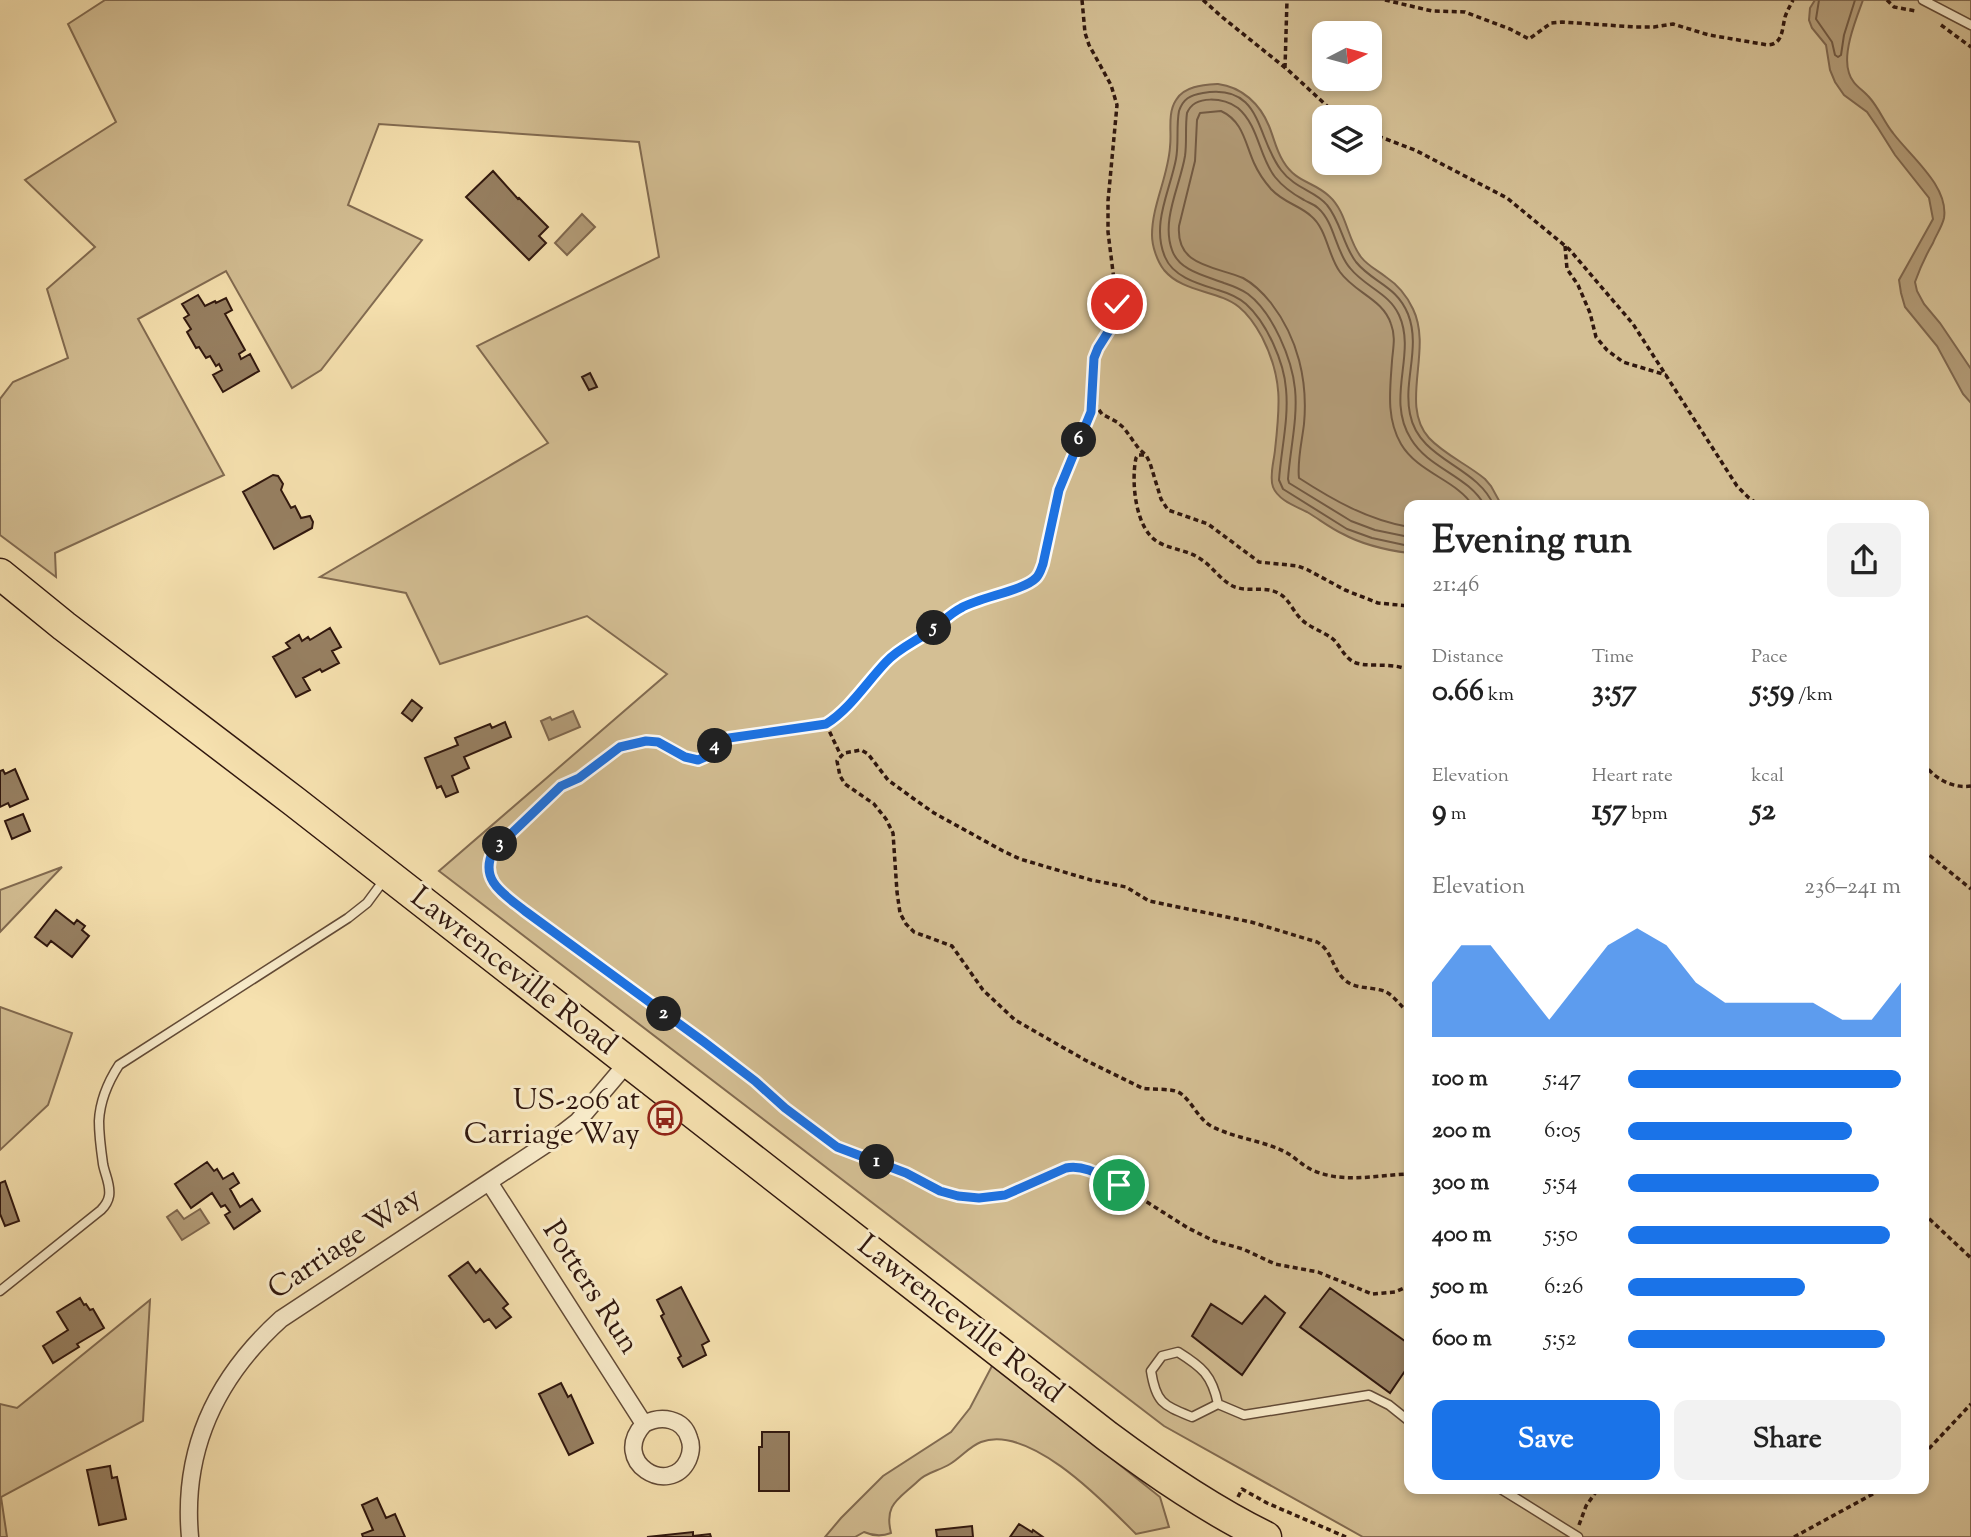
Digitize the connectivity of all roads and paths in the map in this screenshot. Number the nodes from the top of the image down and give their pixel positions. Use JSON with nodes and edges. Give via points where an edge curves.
{"nodes":[{"id":1,"x":1082,"y":0,"type":"edge"},
{"id":2,"x":1203,"y":0,"type":"edge"},
{"id":3,"x":1287,"y":0,"type":"edge"},
{"id":4,"x":1385,"y":0,"type":"edge"},
{"id":5,"x":1793,"y":0,"type":"edge"},
{"id":6,"x":1887,"y":0,"type":"edge"},
{"id":7,"x":1923,"y":0,"type":"edge"},
{"id":8,"x":1919,"y":11,"type":"dead end"},
{"id":9,"x":1936,"y":22,"type":"dead end"},
{"id":10,"x":1971,"y":25,"type":"edge"},
{"id":11,"x":1971,"y":47,"type":"edge"},
{"id":12,"x":1285,"y":68,"type":"junction"},
{"id":13,"x":1326,"y":105,"type":"edge"},
{"id":14,"x":1382,"y":138,"type":"edge"},
{"id":15,"x":1564,"y":245,"type":"junction"},
{"id":16,"x":1666,"y":375,"type":"junction"},
{"id":17,"x":1093,"y":400,"type":"junction"},
{"id":18,"x":1146,"y":455,"type":"junction"},
{"id":19,"x":1752,"y":500,"type":"edge"},
{"id":20,"x":0,"y":574,"type":"edge"},
{"id":21,"x":1404,"y":606,"type":"edge"},
{"id":22,"x":1404,"y":668,"type":"edge"},
{"id":23,"x":826,"y":724,"type":"junction"},
{"id":24,"x":841,"y":756,"type":"junction"},
{"id":25,"x":1929,"y":771,"type":"edge"},
{"id":26,"x":1971,"y":786,"type":"edge"},
{"id":27,"x":1929,"y":855,"type":"edge"},
{"id":28,"x":388,"y":875,"type":"junction"},
{"id":29,"x":1971,"y":889,"type":"edge"},
{"id":30,"x":1404,"y":1008,"type":"edge"},
{"id":31,"x":628,"y":1062,"type":"junction"},
{"id":32,"x":1404,"y":1174,"type":"edge"},
{"id":33,"x":489,"y":1182,"type":"junction"},
{"id":34,"x":1929,"y":1219,"type":"edge"},
{"id":35,"x":1971,"y":1250,"type":"edge"},
{"id":36,"x":1965,"y":1253,"type":"junction"},
{"id":37,"x":1971,"y":1258,"type":"edge"},
{"id":38,"x":1404,"y":1288,"type":"edge"},
{"id":39,"x":0,"y":1292,"type":"edge"},
{"id":40,"x":1971,"y":1404,"type":"edge"},
{"id":41,"x":1218,"y":1405,"type":"junction"},
{"id":42,"x":1404,"y":1417,"type":"edge"},
{"id":43,"x":644,"y":1424,"type":"dead end"},
{"id":44,"x":1929,"y":1449,"type":"edge"},
{"id":45,"x":1509,"y":1494,"type":"edge"},
{"id":46,"x":1594,"y":1494,"type":"edge"},
{"id":47,"x":1873,"y":1494,"type":"edge"},
{"id":48,"x":1228,"y":1517,"type":"junction"},
{"id":49,"x":1574,"y":1535,"type":"edge"},
{"id":50,"x":1259,"y":1536,"type":"edge"},
{"id":51,"x":190,"y":1537,"type":"edge"},
{"id":52,"x":1346,"y":1537,"type":"edge"},
{"id":53,"x":1794,"y":1537,"type":"edge"}],
"edges":[{"from":1,"to":17,"type":"path","via":[[1089,45],[1117,105],[1108,232],[1117,304],[1094,358]]},
{"from":2,"to":12,"type":"path"},
{"from":3,"to":12,"type":"path"},
{"from":4,"to":5,"type":"path","via":[[1465,12],[1529,38],[1551,23],[1673,24],[1768,45],[1781,36]]},
{"from":6,"to":8,"type":"path","via":[[1894,8]]},
{"from":7,"to":10,"type":"lane"},
{"from":9,"to":11,"type":"path"},
{"from":12,"to":13,"type":"path"},
{"from":14,"to":15,"type":"path","via":[[1507,198]]},
{"from":15,"to":16,"type":"path","via":[[1633,324]]},
{"from":15,"to":16,"type":"path","via":[[1567,269],[1590,313],[1596,337],[1623,362]]},
{"from":16,"to":19,"type":"path","via":[[1737,486]]},
{"from":17,"to":18,"type":"path","via":[[1097,410],[1117,422]]},
{"from":17,"to":23,"type":"path","via":[[1059,490],[1040,574],[1015,589],[957,610],[899,650]]},
{"from":18,"to":21,"type":"path","via":[[1168,510],[1208,524],[1259,562],[1298,566],[1378,603]]},
{"from":18,"to":22,"type":"path","via":[[1136,458],[1135,488],[1142,523],[1150,537],[1204,561],[1232,586],[1279,593],[1302,620],[1333,640],[1353,662]]},
{"from":20,"to":28,"type":"highway","name":"Lawrenceville Road"},
{"from":23,"to":24,"type":"path"},
{"from":23,"to":38,"type":"path","via":[[729,738],[698,760],[658,742],[620,747],[561,786],[493,851],[488,872],[491,880],[525,911],[704,1042],[837,1147],[940,1191],[979,1198],[1005,1195],[1066,1168],[1080,1168],[1119,1185],[1214,1241],[1275,1264],[1318,1272],[1371,1294]]},
{"from":24,"to":30,"type":"path","via":[[861,750],[868,754],[888,780],[934,813],[1020,859],[1126,887],[1149,901],[1251,922],[1317,942],[1347,982],[1388,993]]},
{"from":24,"to":32,"type":"path","via":[[839,776],[874,804],[893,834],[900,913],[906,923],[914,932],[951,946],[983,990],[1015,1020],[1142,1088],[1180,1093],[1213,1127],[1282,1150],[1317,1172],[1354,1178]]},
{"from":25,"to":26,"type":"path","via":[[1956,786]]},
{"from":27,"to":29,"type":"path"},
{"from":28,"to":31,"type":"highway","name":"Lawrenceville Road"},
{"from":28,"to":39,"type":"lane","via":[[368,903],[348,918],[119,1065],[99,1118],[109,1200]]},
{"from":31,"to":33,"type":"street","name":"Carriage Way","via":[[578,1121]]},
{"from":31,"to":48,"type":"highway","name":"Lawrenceville Road","via":[[1107,1436]]},
{"from":33,"to":43,"type":"street","name":"Potters Run"},
{"from":33,"to":51,"type":"street","name":"Carriage Way","via":[[281,1319],[258,1340],[234,1370],[205,1424],[190,1492]]},
{"from":34,"to":36,"type":"path"},
{"from":35,"to":36,"type":"path"},
{"from":36,"to":37,"type":"path"},
{"from":40,"to":44,"type":"path"},
{"from":41,"to":41,"type":"lane","via":[[1214,1387],[1200,1366],[1178,1352],[1162,1356],[1151,1371],[1154,1389],[1166,1406],[1192,1417]]},
{"from":41,"to":42,"type":"lane","via":[[1244,1415],[1369,1395]]},
{"from":45,"to":49,"type":"lane"},
{"from":46,"to":49,"type":"path"},
{"from":47,"to":53,"type":"path"},
{"from":48,"to":50,"type":"highway","name":"Lawrenceville Road"},
{"from":48,"to":52,"type":"path","via":[[1242,1489]]}]}
